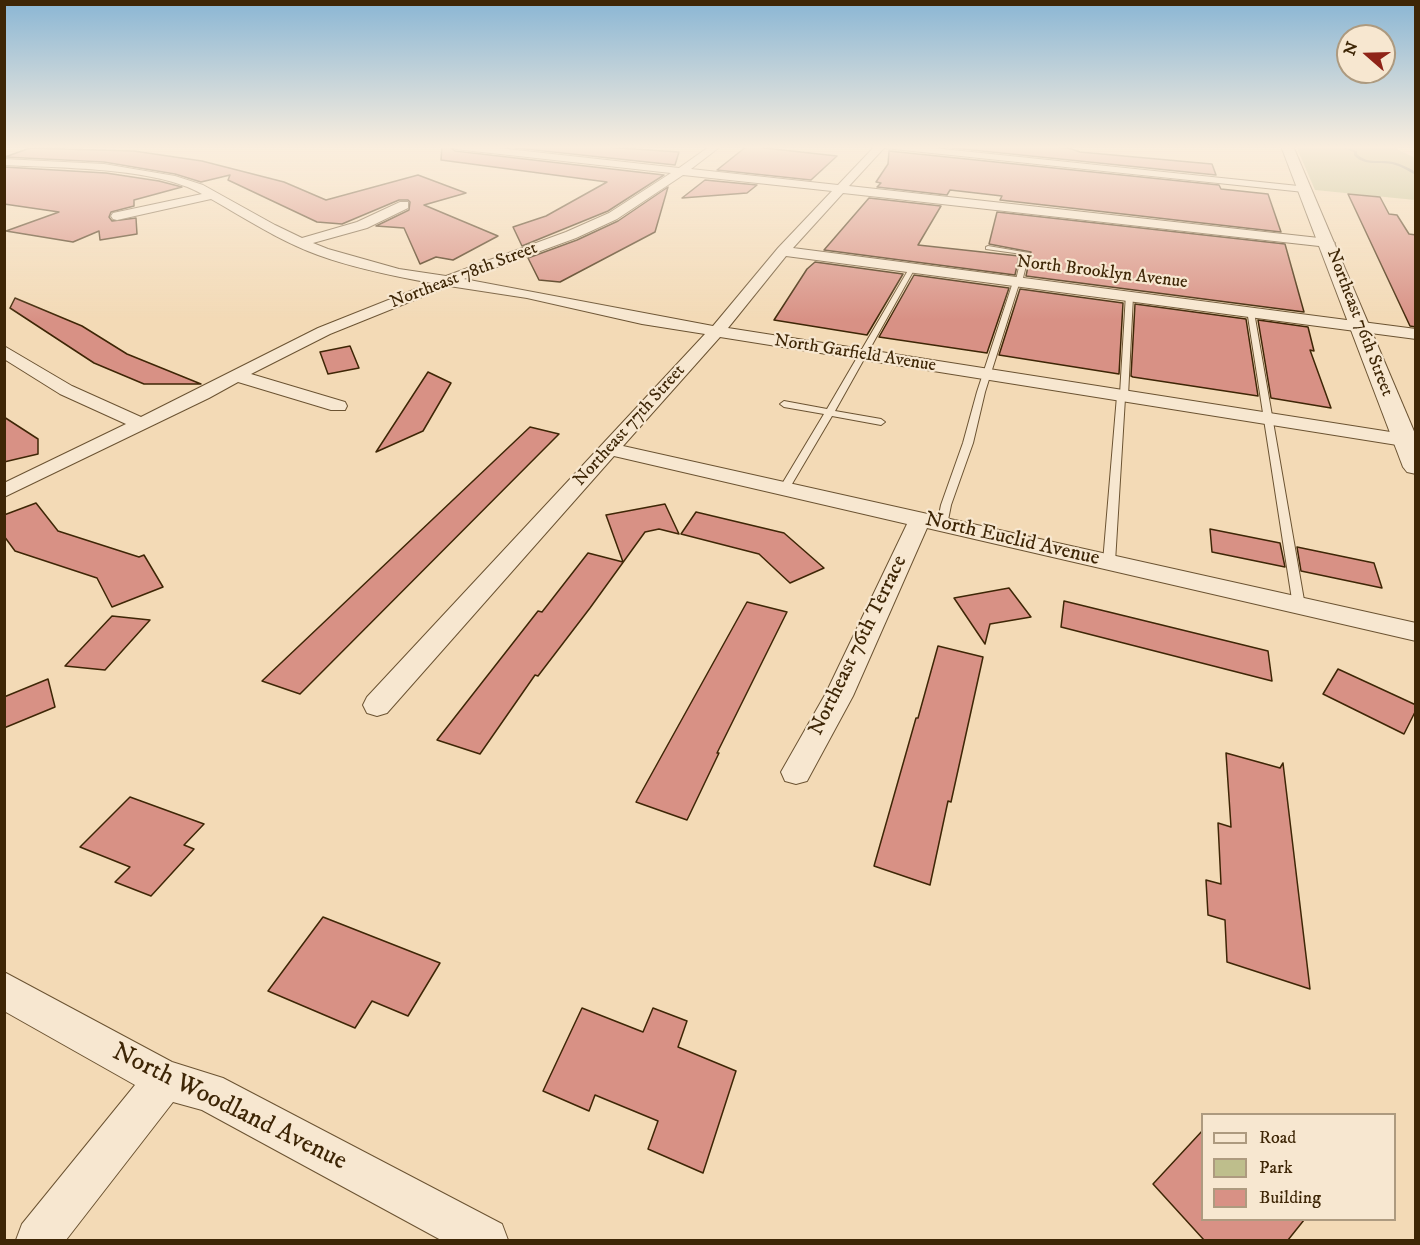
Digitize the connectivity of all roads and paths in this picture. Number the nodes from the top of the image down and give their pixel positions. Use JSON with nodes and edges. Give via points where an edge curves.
{"nodes":[{"id":1,"x":171,"y":204,"type":"edge"},
{"id":2,"x":229,"y":204,"type":"edge"},
{"id":3,"x":633,"y":204,"type":"edge"},
{"id":4,"x":828,"y":204,"type":"edge"},
{"id":5,"x":978,"y":204,"type":"edge"},
{"id":6,"x":1311,"y":204,"type":"edge"},
{"id":7,"x":404,"y":205,"type":"dead end"},
{"id":8,"x":117,"y":216,"type":"dead end"},
{"id":9,"x":301,"y":242,"type":"junction"},
{"id":10,"x":1328,"y":243,"type":"junction"},
{"id":11,"x":988,"y":248,"type":"dead end"},
{"id":12,"x":783,"y":251,"type":"junction"},
{"id":13,"x":912,"y":268,"type":"junction"},
{"id":14,"x":447,"y":281,"type":"junction"},
{"id":15,"x":1018,"y":282,"type":"junction"},
{"id":16,"x":1129,"y":296,"type":"junction"},
{"id":17,"x":1250,"y":312,"type":"junction"},
{"id":18,"x":1359,"y":327,"type":"junction"},
{"id":19,"x":716,"y":331,"type":"junction"},
{"id":20,"x":1416,"y":334,"type":"edge"},
{"id":21,"x":4,"y":351,"type":"edge"},
{"id":22,"x":863,"y":355,"type":"junction"},
{"id":23,"x":235,"y":375,"type":"junction"},
{"id":24,"x":988,"y":375,"type":"junction"},
{"id":25,"x":1122,"y":396,"type":"junction"},
{"id":26,"x":784,"y":404,"type":"dead end"},
{"id":27,"x":338,"y":406,"type":"dead end"},
{"id":28,"x":830,"y":412,"type":"junction"},
{"id":29,"x":1268,"y":419,"type":"junction"},
{"id":30,"x":881,"y":422,"type":"dead end"},
{"id":31,"x":141,"y":424,"type":"junction"},
{"id":32,"x":1411,"y":442,"type":"edge"},
{"id":33,"x":609,"y":449,"type":"junction"},
{"id":34,"x":1416,"y":467,"type":"edge"},
{"id":35,"x":784,"y":489,"type":"junction"},
{"id":36,"x":4,"y":491,"type":"edge"},
{"id":37,"x":931,"y":522,"type":"junction"},
{"id":38,"x":1109,"y":562,"type":"junction"},
{"id":39,"x":1299,"y":606,"type":"junction"},
{"id":40,"x":1416,"y":632,"type":"edge"},
{"id":41,"x":377,"y":705,"type":"dead end"},
{"id":42,"x":796,"y":772,"type":"dead end"},
{"id":43,"x":4,"y":990,"type":"edge"},
{"id":44,"x":165,"y":1080,"type":"junction"},
{"id":45,"x":38,"y":1240,"type":"edge"},
{"id":46,"x":486,"y":1240,"type":"edge"}],
"edges":[{"from":1,"to":8,"type":"street"},
{"from":2,"to":9,"type":"street","name":"North Garfield Avenue"},
{"from":3,"to":14,"type":"street","name":"Northeast 78th Street","via":[[560,239]]},
{"from":4,"to":12,"type":"street","name":"Northeast 77th Street"},
{"from":5,"to":10,"type":"street"},
{"from":6,"to":10,"type":"street","name":"Northeast 76th Street"},
{"from":7,"to":9,"type":"street","via":[[362,225]]},
{"from":9,"to":14,"type":"street","name":"North Garfield Avenue","via":[[362,265]]},
{"from":10,"to":18,"type":"street","name":"Northeast 76th Street"},
{"from":11,"to":15,"type":"lane","via":[[1026,253]]},
{"from":12,"to":13,"type":"street","name":"North Brooklyn Avenue"},
{"from":12,"to":19,"type":"street","name":"Northeast 77th Street"},
{"from":13,"to":15,"type":"street","name":"North Brooklyn Avenue"},
{"from":13,"to":22,"type":"lane"},
{"from":14,"to":19,"type":"street","name":"North Garfield Avenue"},
{"from":14,"to":23,"type":"street","name":"Northeast 78th Street","via":[[324,331]]},
{"from":15,"to":16,"type":"street","name":"North Brooklyn Avenue"},
{"from":15,"to":24,"type":"lane"},
{"from":16,"to":17,"type":"street","name":"North Brooklyn Avenue"},
{"from":16,"to":25,"type":"lane"},
{"from":17,"to":18,"type":"street","name":"North Brooklyn Avenue"},
{"from":17,"to":29,"type":"lane"},
{"from":18,"to":20,"type":"street","name":"North Brooklyn Avenue"},
{"from":18,"to":32,"type":"street","name":"Northeast 76th Street"},
{"from":19,"to":22,"type":"street","name":"North Garfield Avenue"},
{"from":19,"to":33,"type":"street","name":"Northeast 77th Street"},
{"from":21,"to":31,"type":"street","via":[[66,390]]},
{"from":22,"to":24,"type":"street","name":"North Garfield Avenue"},
{"from":22,"to":28,"type":"lane"},
{"from":23,"to":27,"type":"street"},
{"from":23,"to":31,"type":"street","name":"Northeast 78th Street"},
{"from":24,"to":25,"type":"street","name":"North Garfield Avenue"},
{"from":24,"to":37,"type":"lane","via":[[946,505]]},
{"from":25,"to":29,"type":"street","name":"North Garfield Avenue"},
{"from":25,"to":38,"type":"lane"},
{"from":26,"to":28,"type":"lane"},
{"from":28,"to":30,"type":"lane"},
{"from":28,"to":35,"type":"lane"},
{"from":29,"to":32,"type":"street","name":"North Garfield Avenue"},
{"from":29,"to":39,"type":"lane"},
{"from":31,"to":36,"type":"street","name":"Northeast 78th Street"},
{"from":32,"to":34,"type":"street","name":"Northeast 76th Street"},
{"from":33,"to":35,"type":"street","name":"North Euclid Avenue"},
{"from":33,"to":41,"type":"street","name":"Northeast 77th Street"},
{"from":35,"to":37,"type":"street","name":"North Euclid Avenue"},
{"from":37,"to":38,"type":"street","name":"North Euclid Avenue"},
{"from":37,"to":42,"type":"street","name":"Northeast 76th Terrace"},
{"from":38,"to":39,"type":"street","name":"North Euclid Avenue"},
{"from":39,"to":40,"type":"street","name":"North Euclid Avenue"},
{"from":43,"to":44,"type":"street","name":"North Woodland Avenue"},
{"from":44,"to":45,"type":"street"},
{"from":44,"to":46,"type":"street","name":"North Woodland Avenue","via":[[209,1092]]}]}
